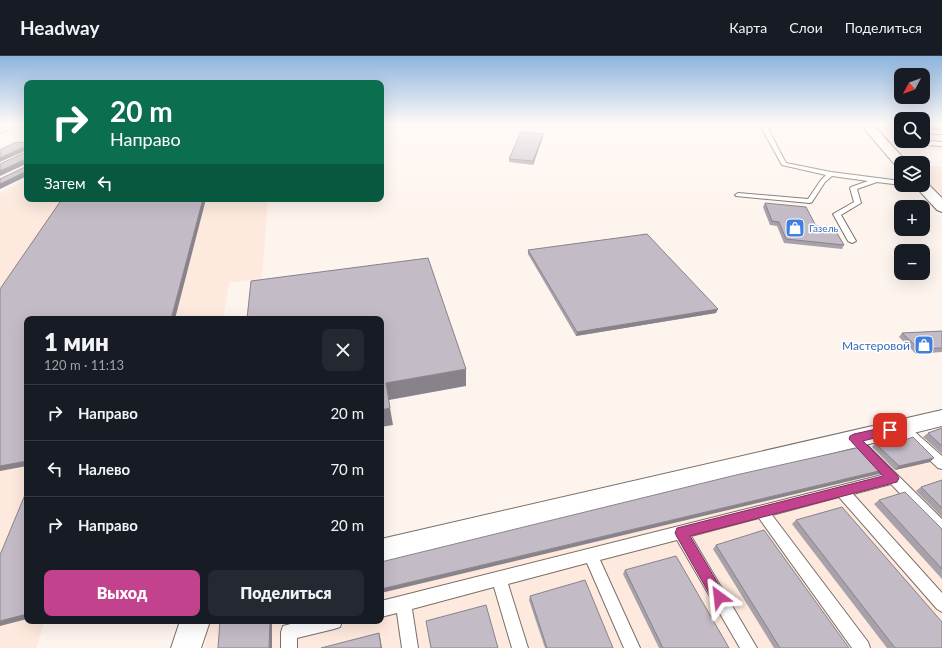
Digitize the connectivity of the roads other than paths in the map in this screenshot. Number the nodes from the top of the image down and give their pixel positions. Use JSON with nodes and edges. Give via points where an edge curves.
{"nodes":[{"id":1,"x":778,"y":153,"type":"edge"},
{"id":2,"x":831,"y":174,"type":"junction"},
{"id":3,"x":878,"y":179,"type":"junction"},
{"id":4,"x":894,"y":182,"type":"edge"},
{"id":5,"x":926,"y":192,"type":"edge"},
{"id":6,"x":738,"y":195,"type":"dead end"},
{"id":7,"x":942,"y":207,"type":"edge"},
{"id":8,"x":852,"y":241,"type":"dead end"},
{"id":9,"x":942,"y":418,"type":"edge"},
{"id":10,"x":902,"y":427,"type":"junction"},
{"id":11,"x":854,"y":439,"type":"junction"},
{"id":12,"x":942,"y":464,"type":"edge"},
{"id":13,"x":893,"y":478,"type":"junction"},
{"id":14,"x":842,"y":491,"type":"junction"},
{"id":15,"x":762,"y":512,"type":"junction"},
{"id":16,"x":942,"y":528,"type":"edge"},
{"id":17,"x":681,"y":533,"type":"junction"},
{"id":18,"x":384,"y":551,"type":"edge"},
{"id":19,"x":591,"y":555,"type":"junction"},
{"id":20,"x":499,"y":579,"type":"junction"},
{"id":21,"x":403,"y":603,"type":"junction"},
{"id":22,"x":942,"y":604,"type":"edge"},
{"id":23,"x":384,"y":608,"type":"edge"},
{"id":24,"x":193,"y":624,"type":"edge"},
{"id":25,"x":322,"y":624,"type":"edge"},
{"id":26,"x":186,"y":648,"type":"edge"},
{"id":27,"x":289,"y":648,"type":"edge"},
{"id":28,"x":410,"y":648,"type":"edge"},
{"id":29,"x":520,"y":648,"type":"edge"},
{"id":30,"x":632,"y":648,"type":"edge"},
{"id":31,"x":749,"y":648,"type":"edge"},
{"id":32,"x":862,"y":648,"type":"edge"}],
"edges":[{"from":1,"to":2,"type":"lane","via":[[784,164]]},
{"from":2,"to":3,"type":"lane"},
{"from":2,"to":6,"type":"lane","via":[[823,181],[810,201]]},
{"from":3,"to":4,"type":"lane"},
{"from":3,"to":8,"type":"lane","via":[[853,188],[858,203],[837,214]]},
{"from":5,"to":7,"type":"main road"},
{"from":9,"to":10,"type":"street"},
{"from":10,"to":11,"type":"street"},
{"from":10,"to":12,"type":"lane"},
{"from":11,"to":13,"type":"lane"},
{"from":11,"to":18,"type":"street"},
{"from":13,"to":14,"type":"lane"},
{"from":13,"to":16,"type":"lane"},
{"from":14,"to":15,"type":"lane"},
{"from":14,"to":22,"type":"lane"},
{"from":15,"to":17,"type":"lane"},
{"from":15,"to":32,"type":"lane"},
{"from":17,"to":19,"type":"lane"},
{"from":17,"to":31,"type":"lane"},
{"from":19,"to":20,"type":"lane"},
{"from":19,"to":30,"type":"lane"},
{"from":20,"to":21,"type":"lane"},
{"from":20,"to":29,"type":"lane"},
{"from":21,"to":23,"type":"lane"},
{"from":21,"to":28,"type":"lane"},
{"from":24,"to":26,"type":"street"},
{"from":25,"to":27,"type":"lane","via":[[289,632]]}]}
